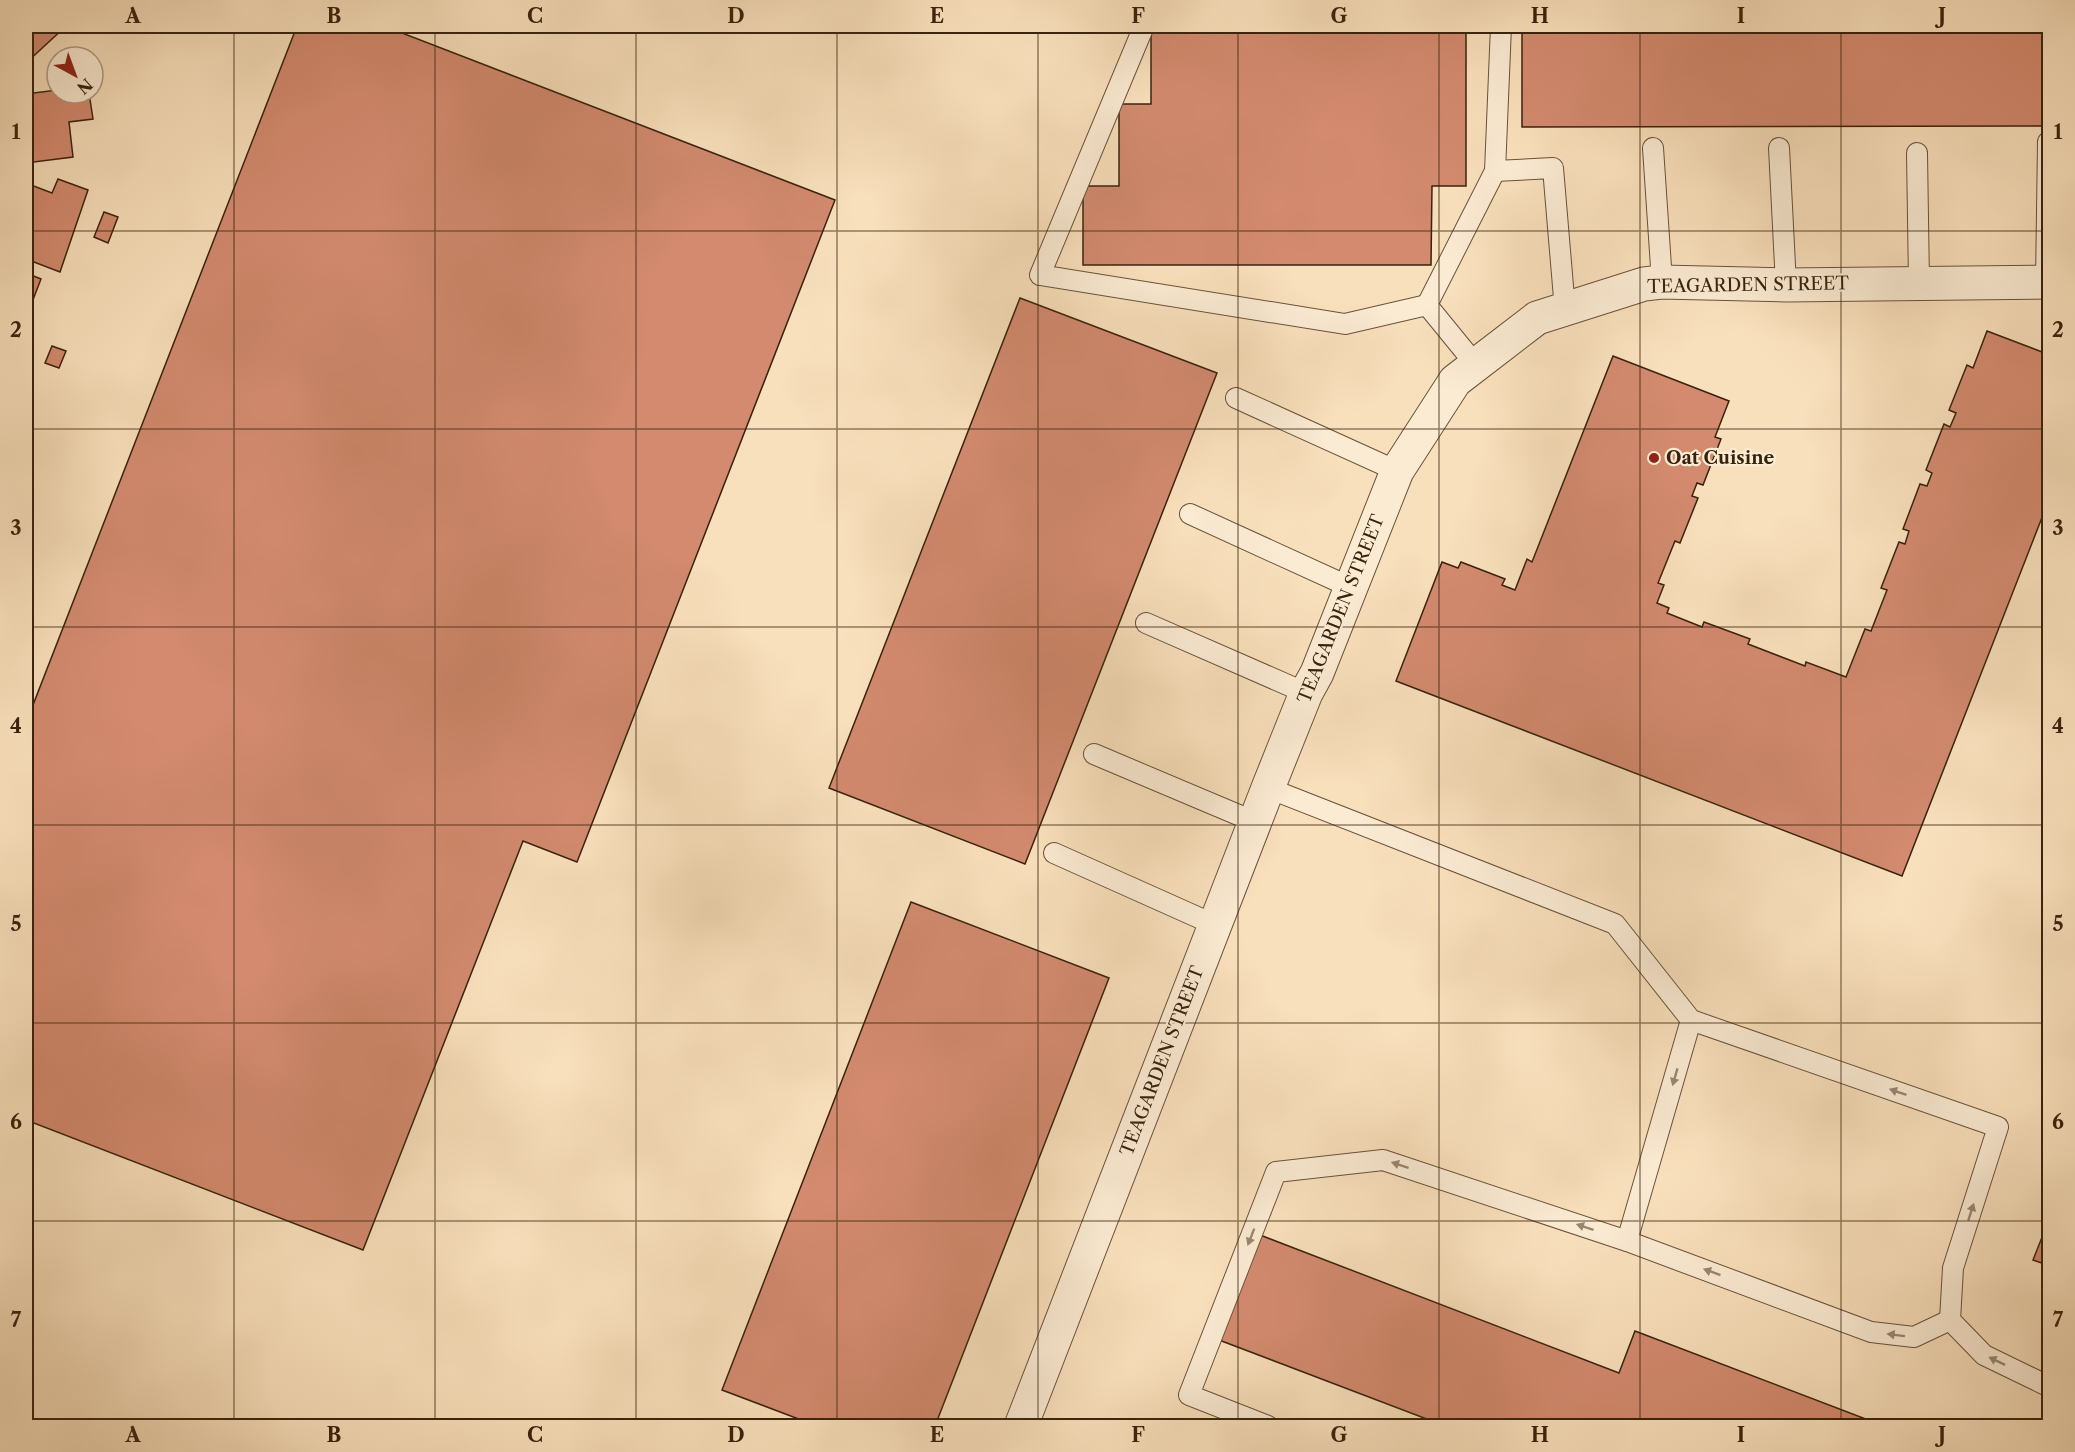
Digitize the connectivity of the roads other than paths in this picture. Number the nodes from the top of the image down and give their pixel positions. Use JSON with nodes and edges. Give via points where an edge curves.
{"nodes":[{"id":1,"x":1144,"y":26,"type":"edge"},
{"id":2,"x":1501,"y":26,"type":"edge"},
{"id":3,"x":2048,"y":142,"type":"dead end"},
{"id":4,"x":1653,"y":148,"type":"dead end"},
{"id":5,"x":1779,"y":148,"type":"dead end"},
{"id":6,"x":1917,"y":153,"type":"dead end"},
{"id":7,"x":1495,"y":171,"type":"junction"},
{"id":8,"x":1662,"y":282,"type":"junction"},
{"id":9,"x":2048,"y":282,"type":"edge"},
{"id":10,"x":1919,"y":283,"type":"junction"},
{"id":11,"x":1786,"y":285,"type":"junction"},
{"id":12,"x":1427,"y":305,"type":"junction"},
{"id":13,"x":1565,"y":310,"type":"junction"},
{"id":14,"x":1476,"y":365,"type":"junction"},
{"id":15,"x":1236,"y":398,"type":"dead end"},
{"id":16,"x":1397,"y":471,"type":"junction"},
{"id":17,"x":1190,"y":514,"type":"dead end"},
{"id":18,"x":1350,"y":586,"type":"junction"},
{"id":19,"x":1146,"y":623,"type":"dead end"},
{"id":20,"x":1306,"y":693,"type":"junction"},
{"id":21,"x":1094,"y":754,"type":"dead end"},
{"id":22,"x":1268,"y":788,"type":"junction"},
{"id":23,"x":1255,"y":822,"type":"junction"},
{"id":24,"x":1054,"y":853,"type":"dead end"},
{"id":25,"x":1215,"y":925,"type":"junction"},
{"id":26,"x":1691,"y":1020,"type":"junction"},
{"id":27,"x":1628,"y":1241,"type":"junction"},
{"id":28,"x":1950,"y":1320,"type":"junction"},
{"id":29,"x":2049,"y":1387,"type":"edge"},
{"id":30,"x":1021,"y":1426,"type":"edge"},
{"id":31,"x":1268,"y":1426,"type":"edge"}],
"edges":[{"from":1,"to":12,"type":"lane","via":[[1040,275],[1345,324]]},
{"from":2,"to":7,"type":"lane"},
{"from":3,"to":9,"type":"lane"},
{"from":4,"to":8,"type":"lane"},
{"from":5,"to":11,"type":"lane"},
{"from":6,"to":10,"type":"lane"},
{"from":7,"to":12,"type":"lane"},
{"from":7,"to":13,"type":"lane","via":[[1553,168]]},
{"from":8,"to":11,"type":"street","name":"TEAGARDEN STREET"},
{"from":8,"to":13,"type":"street","name":"TEAGARDEN STREET","via":[[1644,284]]},
{"from":9,"to":10,"type":"street","name":"TEAGARDEN STREET"},
{"from":10,"to":11,"type":"street","name":"TEAGARDEN STREET"},
{"from":12,"to":14,"type":"lane"},
{"from":13,"to":14,"type":"street","name":"TEAGARDEN STREET","via":[[1537,318]]},
{"from":14,"to":16,"type":"street","name":"TEAGARDEN STREET","via":[[1455,381]]},
{"from":15,"to":16,"type":"lane"},
{"from":16,"to":18,"type":"street","name":"TEAGARDEN STREET"},
{"from":17,"to":18,"type":"lane"},
{"from":18,"to":20,"type":"street","name":"TEAGARDEN STREET"},
{"from":19,"to":20,"type":"lane"},
{"from":20,"to":22,"type":"street","name":"TEAGARDEN STREET"},
{"from":21,"to":23,"type":"lane"},
{"from":22,"to":23,"type":"street","name":"TEAGARDEN STREET"},
{"from":22,"to":26,"type":"lane","via":[[1615,924]]},
{"from":23,"to":25,"type":"street","name":"TEAGARDEN STREET"},
{"from":24,"to":25,"type":"lane"},
{"from":25,"to":30,"type":"street","name":"TEAGARDEN STREET"},
{"from":26,"to":27,"type":"lane","one_way":true},
{"from":28,"to":26,"type":"lane","one_way":true,"via":[[1953,1268],[1998,1127]]},
{"from":28,"to":27,"type":"lane","one_way":true,"via":[[1914,1337],[1871,1332]]},
{"from":27,"to":31,"type":"lane","one_way":true,"via":[[1383,1160],[1276,1172],[1189,1395]]},
{"from":29,"to":28,"type":"lane","one_way":true,"via":[[1984,1355]]}]}
